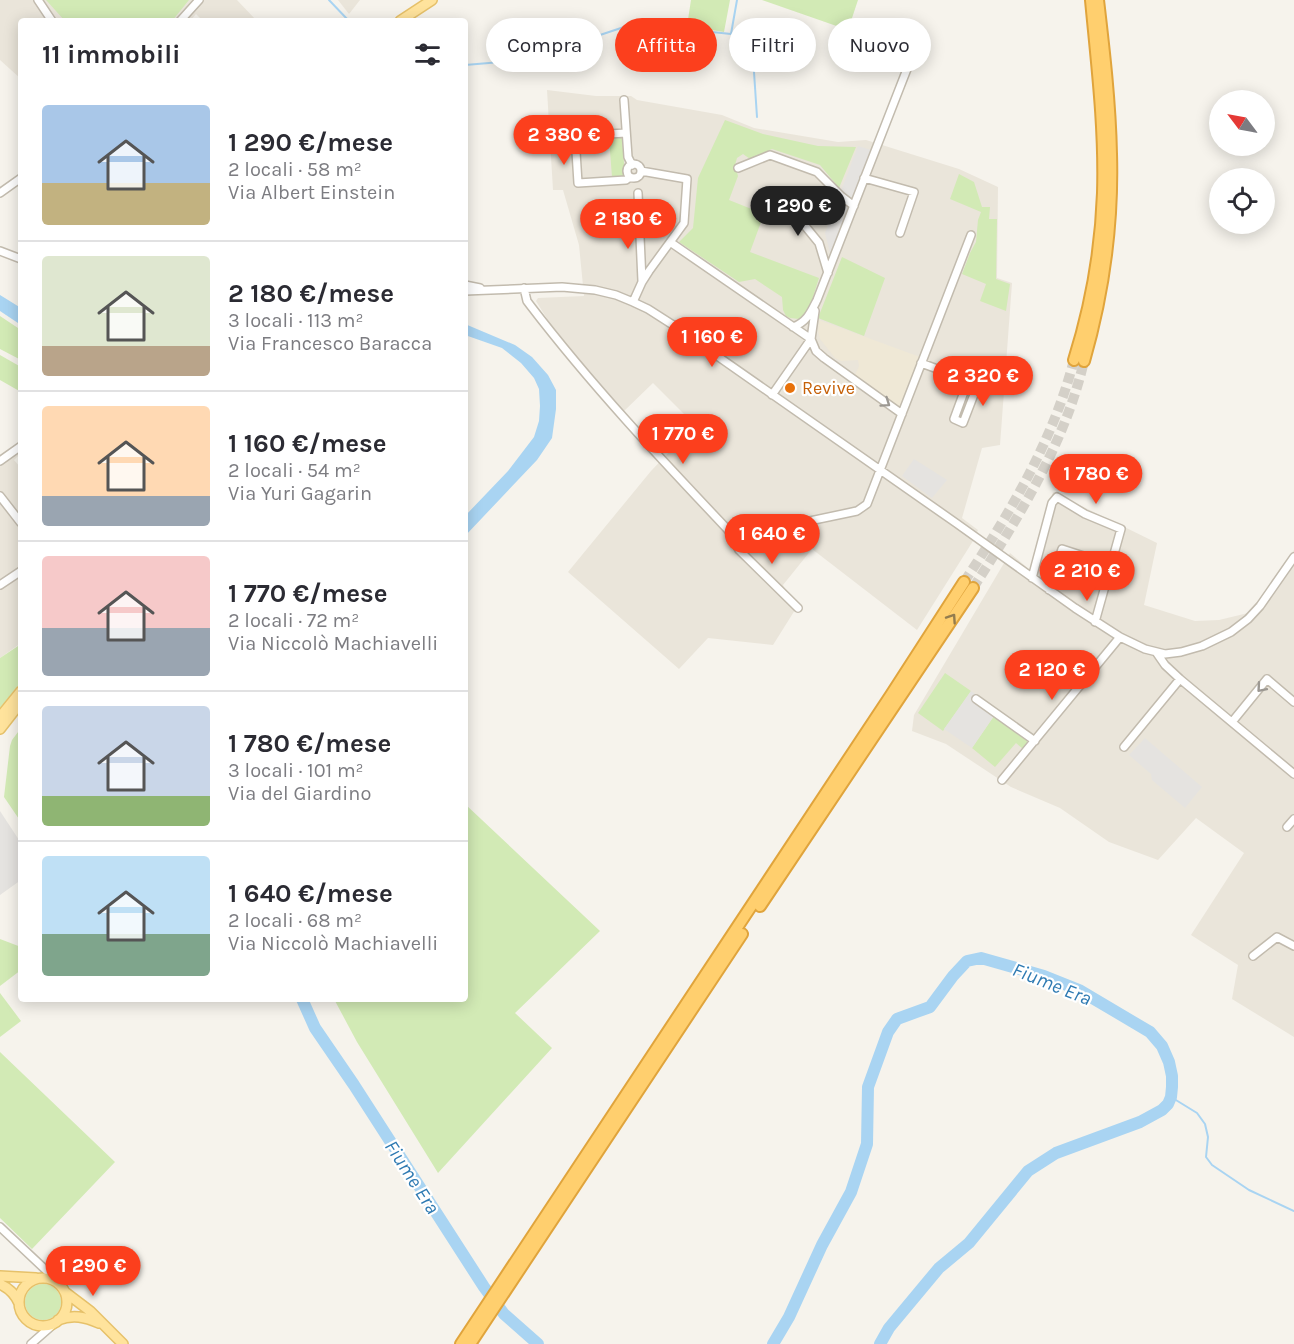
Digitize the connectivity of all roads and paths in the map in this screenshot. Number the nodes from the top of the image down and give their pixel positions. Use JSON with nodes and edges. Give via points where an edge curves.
{"nodes":[{"id":1,"x":38,"y":0,"type":"edge"},
{"id":2,"x":199,"y":0,"type":"edge"},
{"id":3,"x":1091,"y":0,"type":"edge"},
{"id":4,"x":1098,"y":0,"type":"edge"},
{"id":5,"x":430,"y":1,"type":"edge"},
{"id":6,"x":50,"y":18,"type":"edge"},
{"id":7,"x":183,"y":18,"type":"edge"},
{"id":8,"x":404,"y":18,"type":"edge"},
{"id":9,"x":411,"y":18,"type":"edge"},
{"id":10,"x":906,"y":72,"type":"edge"},
{"id":11,"x":624,"y":100,"type":"dead end"},
{"id":12,"x":626,"y":132,"type":"junction"},
{"id":13,"x":632,"y":165,"type":"junction"},
{"id":14,"x":738,"y":168,"type":"dead end"},
{"id":15,"x":641,"y":171,"type":"junction"},
{"id":16,"x":630,"y":177,"type":"junction"},
{"id":17,"x":864,"y":178,"type":"junction"},
{"id":18,"x":18,"y":180,"type":"edge"},
{"id":19,"x":0,"y":193,"type":"edge"},
{"id":20,"x":638,"y":194,"type":"dead end"},
{"id":21,"x":854,"y":206,"type":"junction"},
{"id":22,"x":765,"y":207,"type":"dead end"},
{"id":23,"x":639,"y":216,"type":"junction"},
{"id":24,"x":601,"y":218,"type":"dead end"},
{"id":25,"x":900,"y":233,"type":"dead end"},
{"id":26,"x":971,"y":235,"type":"dead end"},
{"id":27,"x":670,"y":242,"type":"junction"},
{"id":28,"x":1,"y":251,"type":"edge"},
{"id":29,"x":18,"y":258,"type":"edge"},
{"id":30,"x":828,"y":273,"type":"junction"},
{"id":31,"x":642,"y":282,"type":"junction"},
{"id":32,"x":468,"y":286,"type":"edge"},
{"id":33,"x":524,"y":288,"type":"junction"},
{"id":34,"x":492,"y":290,"type":"junction"},
{"id":35,"x":468,"y":291,"type":"edge"},
{"id":36,"x":817,"y":300,"type":"junction"},
{"id":37,"x":633,"y":302,"type":"junction"},
{"id":38,"x":794,"y":327,"type":"junction"},
{"id":39,"x":811,"y":339,"type":"junction"},
{"id":40,"x":921,"y":363,"type":"junction"},
{"id":41,"x":968,"y":381,"type":"junction"},
{"id":42,"x":772,"y":395,"type":"junction"},
{"id":43,"x":902,"y":414,"type":"junction"},
{"id":44,"x":18,"y":448,"type":"edge"},
{"id":45,"x":0,"y":461,"type":"edge"},
{"id":46,"x":880,"y":470,"type":"junction"},
{"id":47,"x":0,"y":496,"type":"edge"},
{"id":48,"x":18,"y":519,"type":"edge"},
{"id":49,"x":730,"y":532,"type":"junction"},
{"id":50,"x":1293,"y":562,"type":"edge"},
{"id":51,"x":1111,"y":565,"type":"junction"},
{"id":52,"x":18,"y":573,"type":"edge"},
{"id":53,"x":1032,"y":578,"type":"junction"},
{"id":54,"x":0,"y":585,"type":"edge"},
{"id":55,"x":968,"y":585,"type":"tunnel mouth"},
{"id":56,"x":1049,"y":590,"type":"junction"},
{"id":57,"x":798,"y":608,"type":"dead end"},
{"id":58,"x":1095,"y":622,"type":"junction"},
{"id":59,"x":1120,"y":637,"type":"junction"},
{"id":60,"x":1156,"y":652,"type":"junction"},
{"id":61,"x":1180,"y":679,"type":"junction"},
{"id":62,"x":18,"y":695,"type":"edge"},
{"id":63,"x":975,"y":699,"type":"dead end"},
{"id":64,"x":1294,"y":702,"type":"edge"},
{"id":65,"x":18,"y":706,"type":"edge"},
{"id":66,"x":0,"y":717,"type":"edge"},
{"id":67,"x":1232,"y":722,"type":"junction"},
{"id":68,"x":0,"y":729,"type":"edge"},
{"id":69,"x":1035,"y":741,"type":"junction"},
{"id":70,"x":1124,"y":747,"type":"dead end"},
{"id":71,"x":1294,"y":774,"type":"edge"},
{"id":72,"x":1002,"y":780,"type":"dead end"},
{"id":73,"x":1294,"y":819,"type":"edge"},
{"id":74,"x":1287,"y":827,"type":"dead end"},
{"id":75,"x":1294,"y":945,"type":"edge"},
{"id":76,"x":1253,"y":956,"type":"dead end"},
{"id":77,"x":569,"y":1189,"type":"junction"},
{"id":78,"x":0,"y":1227,"type":"edge"},
{"id":79,"x":0,"y":1276,"type":"edge"},
{"id":80,"x":46,"y":1276,"type":"junction"},
{"id":81,"x":0,"y":1284,"type":"edge"},
{"id":82,"x":65,"y":1292,"type":"junction"},
{"id":83,"x":21,"y":1309,"type":"junction"},
{"id":84,"x":57,"y":1321,"type":"junction"},
{"id":85,"x":100,"y":1323,"type":"junction"},
{"id":86,"x":31,"y":1344,"type":"edge"},
{"id":87,"x":123,"y":1344,"type":"edge"},
{"id":88,"x":461,"y":1344,"type":"edge"},
{"id":89,"x":470,"y":1344,"type":"edge"}],
"edges":[{"from":1,"to":6,"type":"street"},
{"from":2,"to":7,"type":"street"},
{"from":3,"to":4,"type":"highway","via":[[1101,113],[1103,194],[1079,361],[1089,342],[1110,216],[1112,156]]},
{"from":5,"to":8,"type":"main road"},
{"from":5,"to":9,"type":"main road"},
{"from":10,"to":17,"type":"street"},
{"from":11,"to":12,"type":"street"},
{"from":12,"to":13,"type":"street"},
{"from":12,"to":16,"type":"street","via":[[575,136],[578,183]]},
{"from":13,"to":15,"type":"street","via":[[639,166]]},
{"from":13,"to":16,"type":"street","via":[[628,170]]},
{"from":14,"to":21,"type":"street","via":[[770,154],[817,172]]},
{"from":15,"to":16,"type":"street","via":[[638,177]]},
{"from":15,"to":27,"type":"street","via":[[687,179],[684,223]]},
{"from":17,"to":21,"type":"street"},
{"from":17,"to":25,"type":"street","via":[[914,192]]},
{"from":18,"to":19,"type":"street"},
{"from":20,"to":23,"type":"street"},
{"from":21,"to":30,"type":"street"},
{"from":22,"to":30,"type":"street","via":[[801,221],[819,243]]},
{"from":23,"to":24,"type":"street"},
{"from":23,"to":31,"type":"street"},
{"from":26,"to":40,"type":"street"},
{"from":27,"to":31,"type":"street"},
{"from":27,"to":38,"type":"street"},
{"from":28,"to":29,"type":"street"},
{"from":30,"to":36,"type":"street"},
{"from":31,"to":37,"type":"street"},
{"from":32,"to":34,"type":"street"},
{"from":33,"to":34,"type":"street"},
{"from":33,"to":37,"type":"street","via":[[574,287],[607,292]]},
{"from":33,"to":49,"type":"street","via":[[527,301],[567,353]]},
{"from":34,"to":35,"type":"street"},
{"from":36,"to":38,"type":"street","via":[[806,320]]},
{"from":36,"to":39,"type":"street"},
{"from":37,"to":42,"type":"street","via":[[664,319]]},
{"from":38,"to":39,"type":"street"},
{"from":39,"to":42,"type":"street"},
{"from":39,"to":43,"type":"street","one_way":true,"via":[[824,358]]},
{"from":40,"to":41,"type":"street"},
{"from":40,"to":43,"type":"street"},
{"from":41,"to":41,"type":"street","via":[[954,419],[963,423],[978,384]]},
{"from":42,"to":46,"type":"street"},
{"from":43,"to":46,"type":"street"},
{"from":44,"to":45,"type":"street"},
{"from":46,"to":49,"type":"street","via":[[870,499],[857,511],[743,535]]},
{"from":46,"to":53,"type":"street"},
{"from":47,"to":48,"type":"street"},
{"from":49,"to":57,"type":"street","via":[[740,550]]},
{"from":50,"to":60,"type":"street","via":[[1240,626],[1194,649]]},
{"from":51,"to":53,"type":"street","via":[[1121,529],[1057,497],[1052,503]]},
{"from":51,"to":56,"type":"street","via":[[1062,549]]},
{"from":51,"to":58,"type":"street"},
{"from":52,"to":54,"type":"street"},
{"from":53,"to":56,"type":"street"},
{"from":55,"to":77,"type":"highway","via":[[865,748]]},
{"from":56,"to":58,"type":"street"},
{"from":58,"to":59,"type":"street"},
{"from":59,"to":60,"type":"street"},
{"from":59,"to":69,"type":"street"},
{"from":60,"to":61,"type":"street"},
{"from":61,"to":67,"type":"street"},
{"from":61,"to":70,"type":"street"},
{"from":62,"to":66,"type":"main road"},
{"from":63,"to":69,"type":"street"},
{"from":64,"to":67,"type":"street","one_way":true,"via":[[1267,680]]},
{"from":65,"to":68,"type":"main road"},
{"from":67,"to":71,"type":"street"},
{"from":69,"to":72,"type":"street"},
{"from":73,"to":74,"type":"street"},
{"from":75,"to":76,"type":"street","via":[[1277,937]]},
{"from":77,"to":88,"type":"highway"},
{"from":77,"to":89,"type":"highway"},
{"from":78,"to":80,"type":"street"},
{"from":79,"to":80,"type":"main road"},
{"from":80,"to":82,"type":"main road"},
{"from":80,"to":83,"type":"main road","via":[[32,1281],[22,1291]]},
{"from":81,"to":83,"type":"main road","via":[[15,1294]]},
{"from":82,"to":84,"type":"main road","via":[[66,1307]]},
{"from":82,"to":85,"type":"main road"},
{"from":83,"to":84,"type":"main road","via":[[35,1324],[43,1326]]},
{"from":84,"to":85,"type":"main road","via":[[69,1316]]},
{"from":84,"to":86,"type":"street"},
{"from":85,"to":87,"type":"main road"}]}
